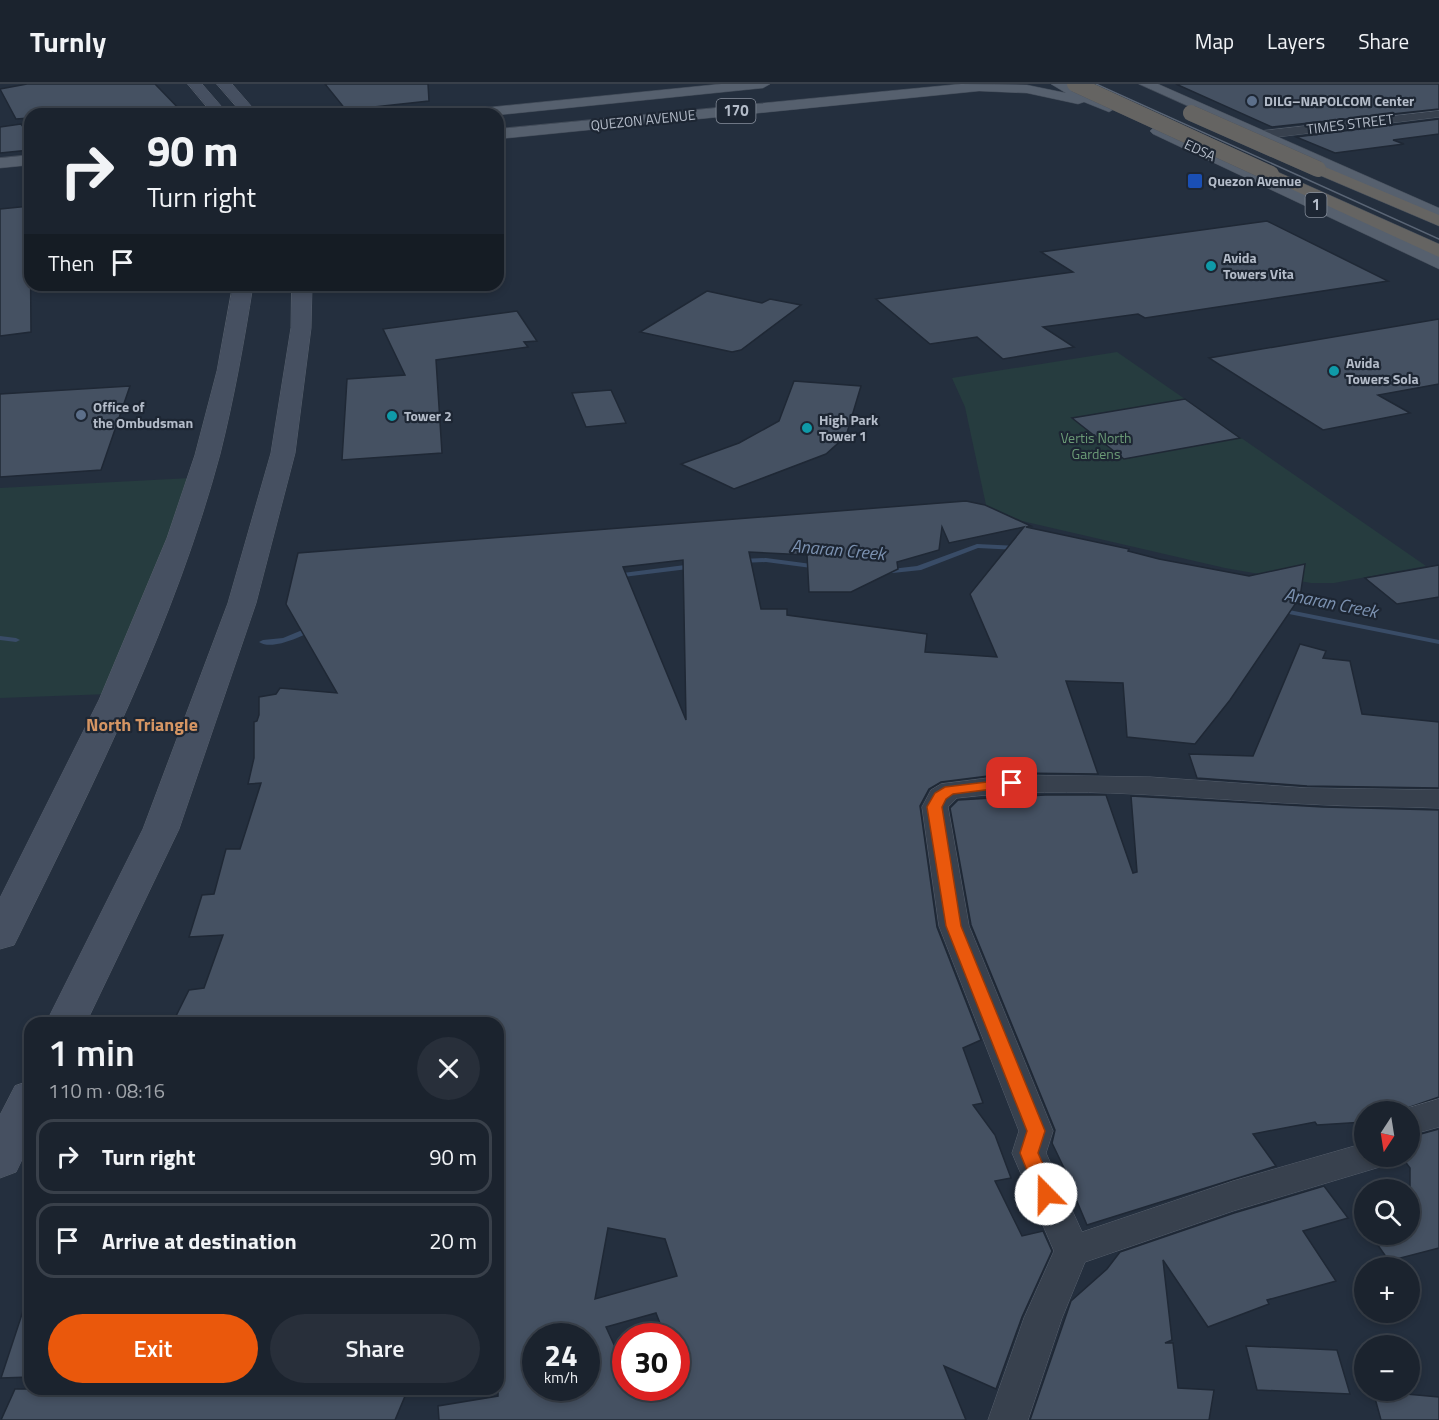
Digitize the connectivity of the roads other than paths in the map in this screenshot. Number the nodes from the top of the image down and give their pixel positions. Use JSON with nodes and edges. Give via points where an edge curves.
{"nodes":[{"id":1,"x":224,"y":84,"type":"edge"},
{"id":2,"x":901,"y":84,"type":"edge"},
{"id":3,"x":953,"y":84,"type":"edge"},
{"id":4,"x":1003,"y":84,"type":"edge"},
{"id":5,"x":1058,"y":84,"type":"edge"},
{"id":6,"x":1075,"y":84,"type":"edge"},
{"id":7,"x":1175,"y":84,"type":"edge"},
{"id":8,"x":1138,"y":86,"type":"edge"},
{"id":9,"x":772,"y":87,"type":"edge"},
{"id":10,"x":974,"y":87,"type":"junction"},
{"id":11,"x":187,"y":89,"type":"edge"},
{"id":12,"x":213,"y":108,"type":"edge"},
{"id":13,"x":246,"y":108,"type":"edge"},
{"id":14,"x":1112,"y":109,"type":"junction"},
{"id":15,"x":504,"y":110,"type":"edge"},
{"id":16,"x":504,"y":113,"type":"edge"},
{"id":17,"x":1211,"y":113,"type":"junction"},
{"id":18,"x":1439,"y":114,"type":"edge"},
{"id":19,"x":504,"y":117,"type":"edge"},
{"id":20,"x":1233,"y":122,"type":"junction"},
{"id":21,"x":504,"y":123,"type":"edge"},
{"id":22,"x":504,"y":128,"type":"edge"},
{"id":23,"x":1157,"y":130,"type":"junction"},
{"id":24,"x":504,"y":133,"type":"edge"},
{"id":25,"x":1261,"y":135,"type":"junction"},
{"id":26,"x":1193,"y":147,"type":"junction"},
{"id":27,"x":24,"y":161,"type":"edge"},
{"id":28,"x":0,"y":163,"type":"edge"},
{"id":29,"x":24,"y":166,"type":"edge"},
{"id":30,"x":0,"y":168,"type":"edge"},
{"id":31,"x":24,"y":173,"type":"edge"},
{"id":32,"x":0,"y":175,"type":"edge"},
{"id":33,"x":24,"y":178,"type":"edge"},
{"id":34,"x":0,"y":180,"type":"edge"},
{"id":35,"x":1439,"y":213,"type":"edge"},
{"id":36,"x":1439,"y":221,"type":"edge"},
{"id":37,"x":1439,"y":251,"type":"edge"},
{"id":38,"x":1439,"y":263,"type":"edge"},
{"id":39,"x":242,"y":291,"type":"edge"},
{"id":40,"x":302,"y":291,"type":"edge"},
{"id":41,"x":1439,"y":799,"type":"edge"},
{"id":42,"x":0,"y":935,"type":"edge"},
{"id":43,"x":69,"y":1017,"type":"edge"},
{"id":44,"x":24,"y":1110,"type":"edge"},
{"id":45,"x":1439,"y":1113,"type":"edge"},
{"id":46,"x":1420,"y":1118,"type":"edge"},
{"id":47,"x":0,"y":1159,"type":"edge"},
{"id":48,"x":1354,"y":1161,"type":"edge"},
{"id":49,"x":1072,"y":1251,"type":"junction"},
{"id":50,"x":1008,"y":1420,"type":"edge"}],
"edges":[{"from":1,"to":13,"type":"main road"},
{"from":2,"to":21,"type":"main road","name":"QUEZON AVENUE","number":"170"},
{"from":3,"to":22,"type":"main road","name":"QUEZON AVENUE","number":"170"},
{"from":4,"to":10,"type":"main road","name":"QUEZON AVENUE","number":"170"},
{"from":5,"to":14,"type":"main road","name":"EDSA","number":"1"},
{"from":6,"to":37,"type":"highway","name":"EDSA","number":"1","bridge":true},
{"from":7,"to":17,"type":"main road"},
{"from":8,"to":17,"type":"main road","name":"EDSA","number":"1"},
{"from":8,"to":36,"type":"highway","name":"EDSA","number":"1","bridge":true},
{"from":9,"to":15,"type":"main road","name":"QUEZON AVENUE","number":"170"},
{"from":9,"to":16,"type":"main road","name":"QUEZON AVENUE","number":"170"},
{"from":9,"to":19,"type":"main road","name":"QUEZON AVENUE","number":"170"},
{"from":10,"to":14,"type":"main road","via":[[1032,89]]},
{"from":10,"to":24,"type":"main road","name":"QUEZON AVENUE","number":"170"},
{"from":11,"to":12,"type":"main road"},
{"from":14,"to":23,"type":"main road","name":"EDSA","number":"1"},
{"from":17,"to":20,"type":"main road","name":"EDSA","number":"1"},
{"from":18,"to":25,"type":"street","name":"TIMES STREET"},
{"from":20,"to":23,"type":"main road","via":[[1222,129],[1204,132]]},
{"from":20,"to":25,"type":"main road","name":"EDSA","number":"1"},
{"from":23,"to":26,"type":"main road","name":"EDSA","number":"1"},
{"from":25,"to":26,"type":"main road","via":[[1205,141]]},
{"from":25,"to":35,"type":"main road","name":"EDSA","number":"1"},
{"from":26,"to":38,"type":"main road","name":"EDSA","number":"1"},
{"from":27,"to":28,"type":"main road"},
{"from":29,"to":30,"type":"main road"},
{"from":31,"to":32,"type":"main road"},
{"from":33,"to":34,"type":"main road"},
{"from":39,"to":42,"type":"main road","via":[[236,342],[174,559],[119,689]]},
{"from":40,"to":43,"type":"main road","via":[[283,453],[242,603],[161,829]]},
{"from":41,"to":49,"type":"street","via":[[1307,796],[1150,785],[1012,783],[950,790],[940,796],[935,807],[954,926],[1036,1131],[1029,1153]]},
{"from":44,"to":47,"type":"main road"},
{"from":45,"to":46,"type":"street"},
{"from":48,"to":49,"type":"street","via":[[1233,1196]]},
{"from":49,"to":50,"type":"street","via":[[1043,1318]]}]}
